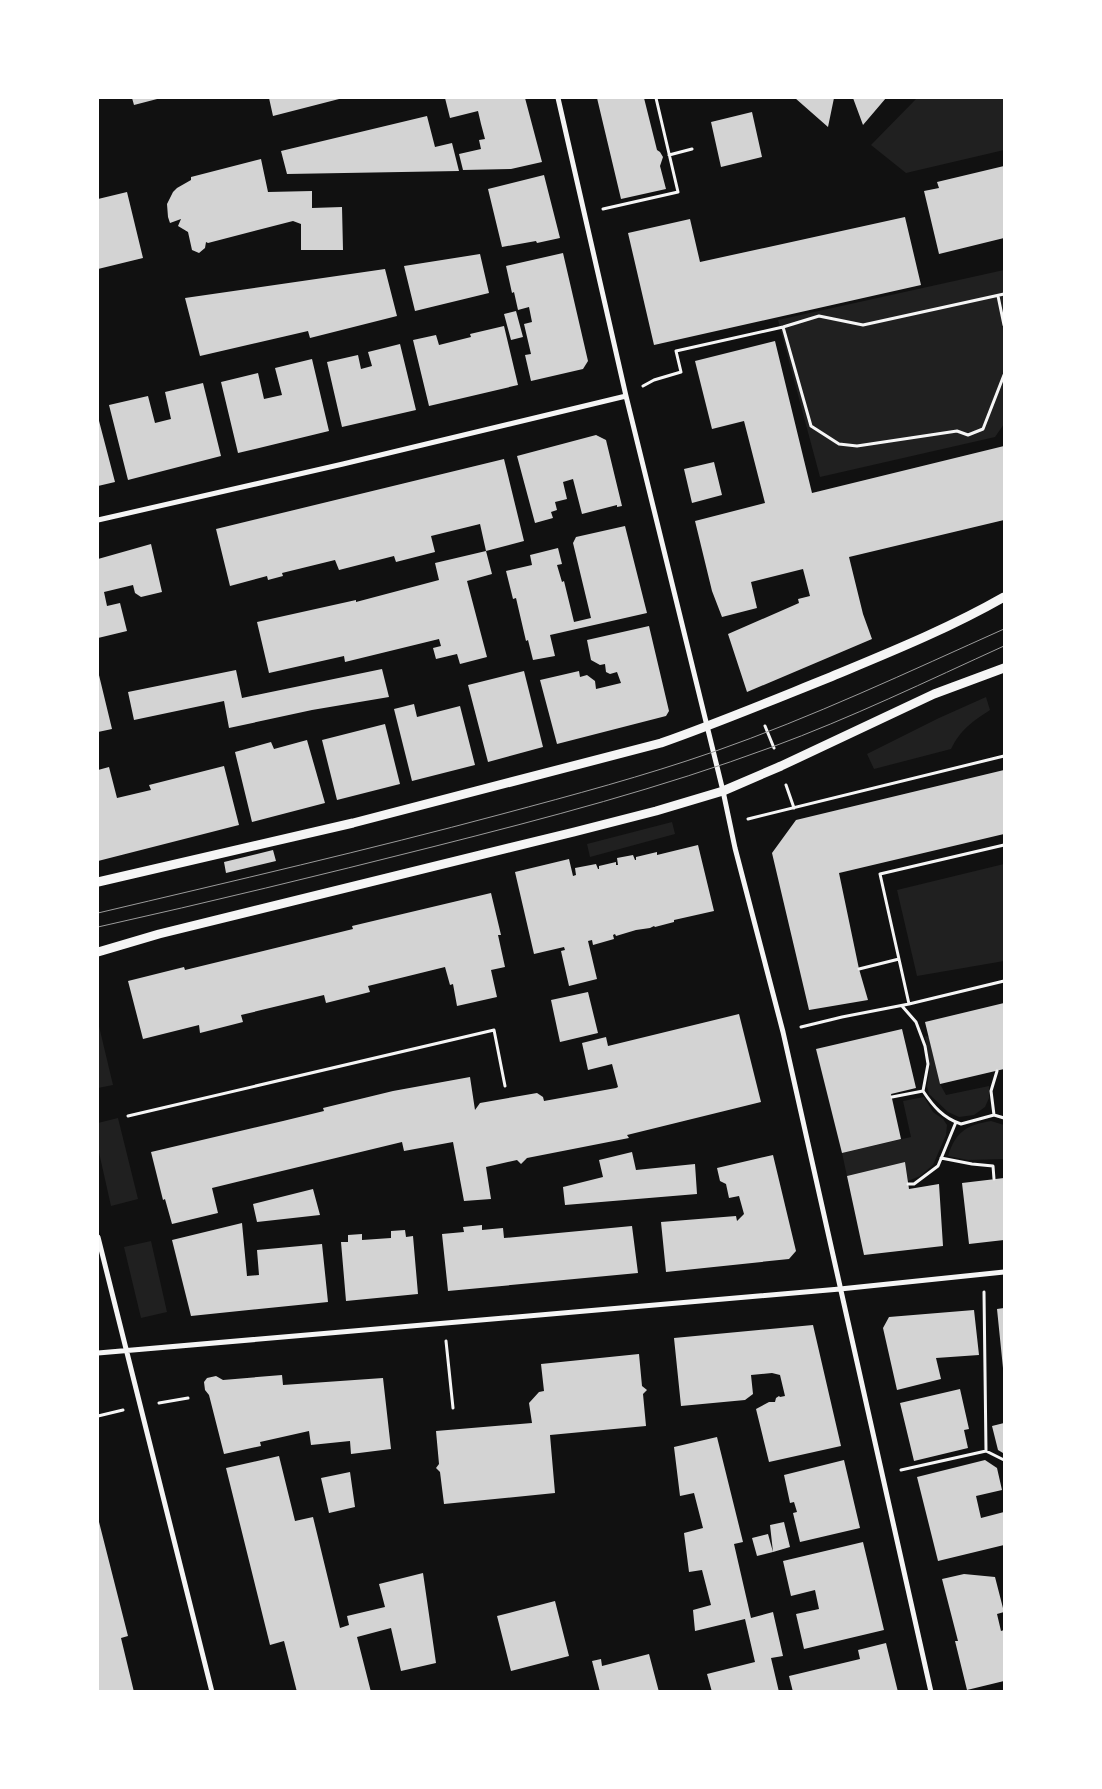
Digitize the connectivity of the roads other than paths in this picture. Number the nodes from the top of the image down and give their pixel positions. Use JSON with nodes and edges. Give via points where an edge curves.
{"nodes":[{"id":1,"x":558,"y":98,"type":"edge"},
{"id":2,"x":626,"y":396,"type":"junction"},
{"id":3,"x":98,"y":520,"type":"edge"},
{"id":4,"x":1004,"y":596,"type":"edge"},
{"id":5,"x":1004,"y":668,"type":"edge"},
{"id":6,"x":707,"y":727,"type":"junction"},
{"id":7,"x":723,"y":790,"type":"junction"},
{"id":8,"x":98,"y":882,"type":"edge"},
{"id":9,"x":98,"y":952,"type":"edge"},
{"id":10,"x":98,"y":1237,"type":"edge"},
{"id":11,"x":1004,"y":1272,"type":"edge"},
{"id":12,"x":840,"y":1289,"type":"junction"},
{"id":13,"x":127,"y":1351,"type":"junction"},
{"id":14,"x":98,"y":1353,"type":"edge"},
{"id":15,"x":212,"y":1692,"type":"edge"},
{"id":16,"x":931,"y":1692,"type":"edge"}],
"edges":[{"from":1,"to":2,"type":"street"},
{"from":2,"to":3,"type":"street"},
{"from":2,"to":6,"type":"street"},
{"from":4,"to":6,"type":"street","via":[[973,615],[903,647]]},
{"from":5,"to":7,"type":"street","via":[[934,694]]},
{"from":6,"to":7,"type":"street"},
{"from":6,"to":8,"type":"street","via":[[661,743],[352,823]]},
{"from":7,"to":9,"type":"street","via":[[583,830],[159,934]]},
{"from":7,"to":12,"type":"street","via":[[783,1032]]},
{"from":10,"to":13,"type":"street"},
{"from":11,"to":12,"type":"street"},
{"from":12,"to":13,"type":"street"},
{"from":12,"to":16,"type":"street"},
{"from":13,"to":14,"type":"street"},
{"from":13,"to":15,"type":"street"}]}
